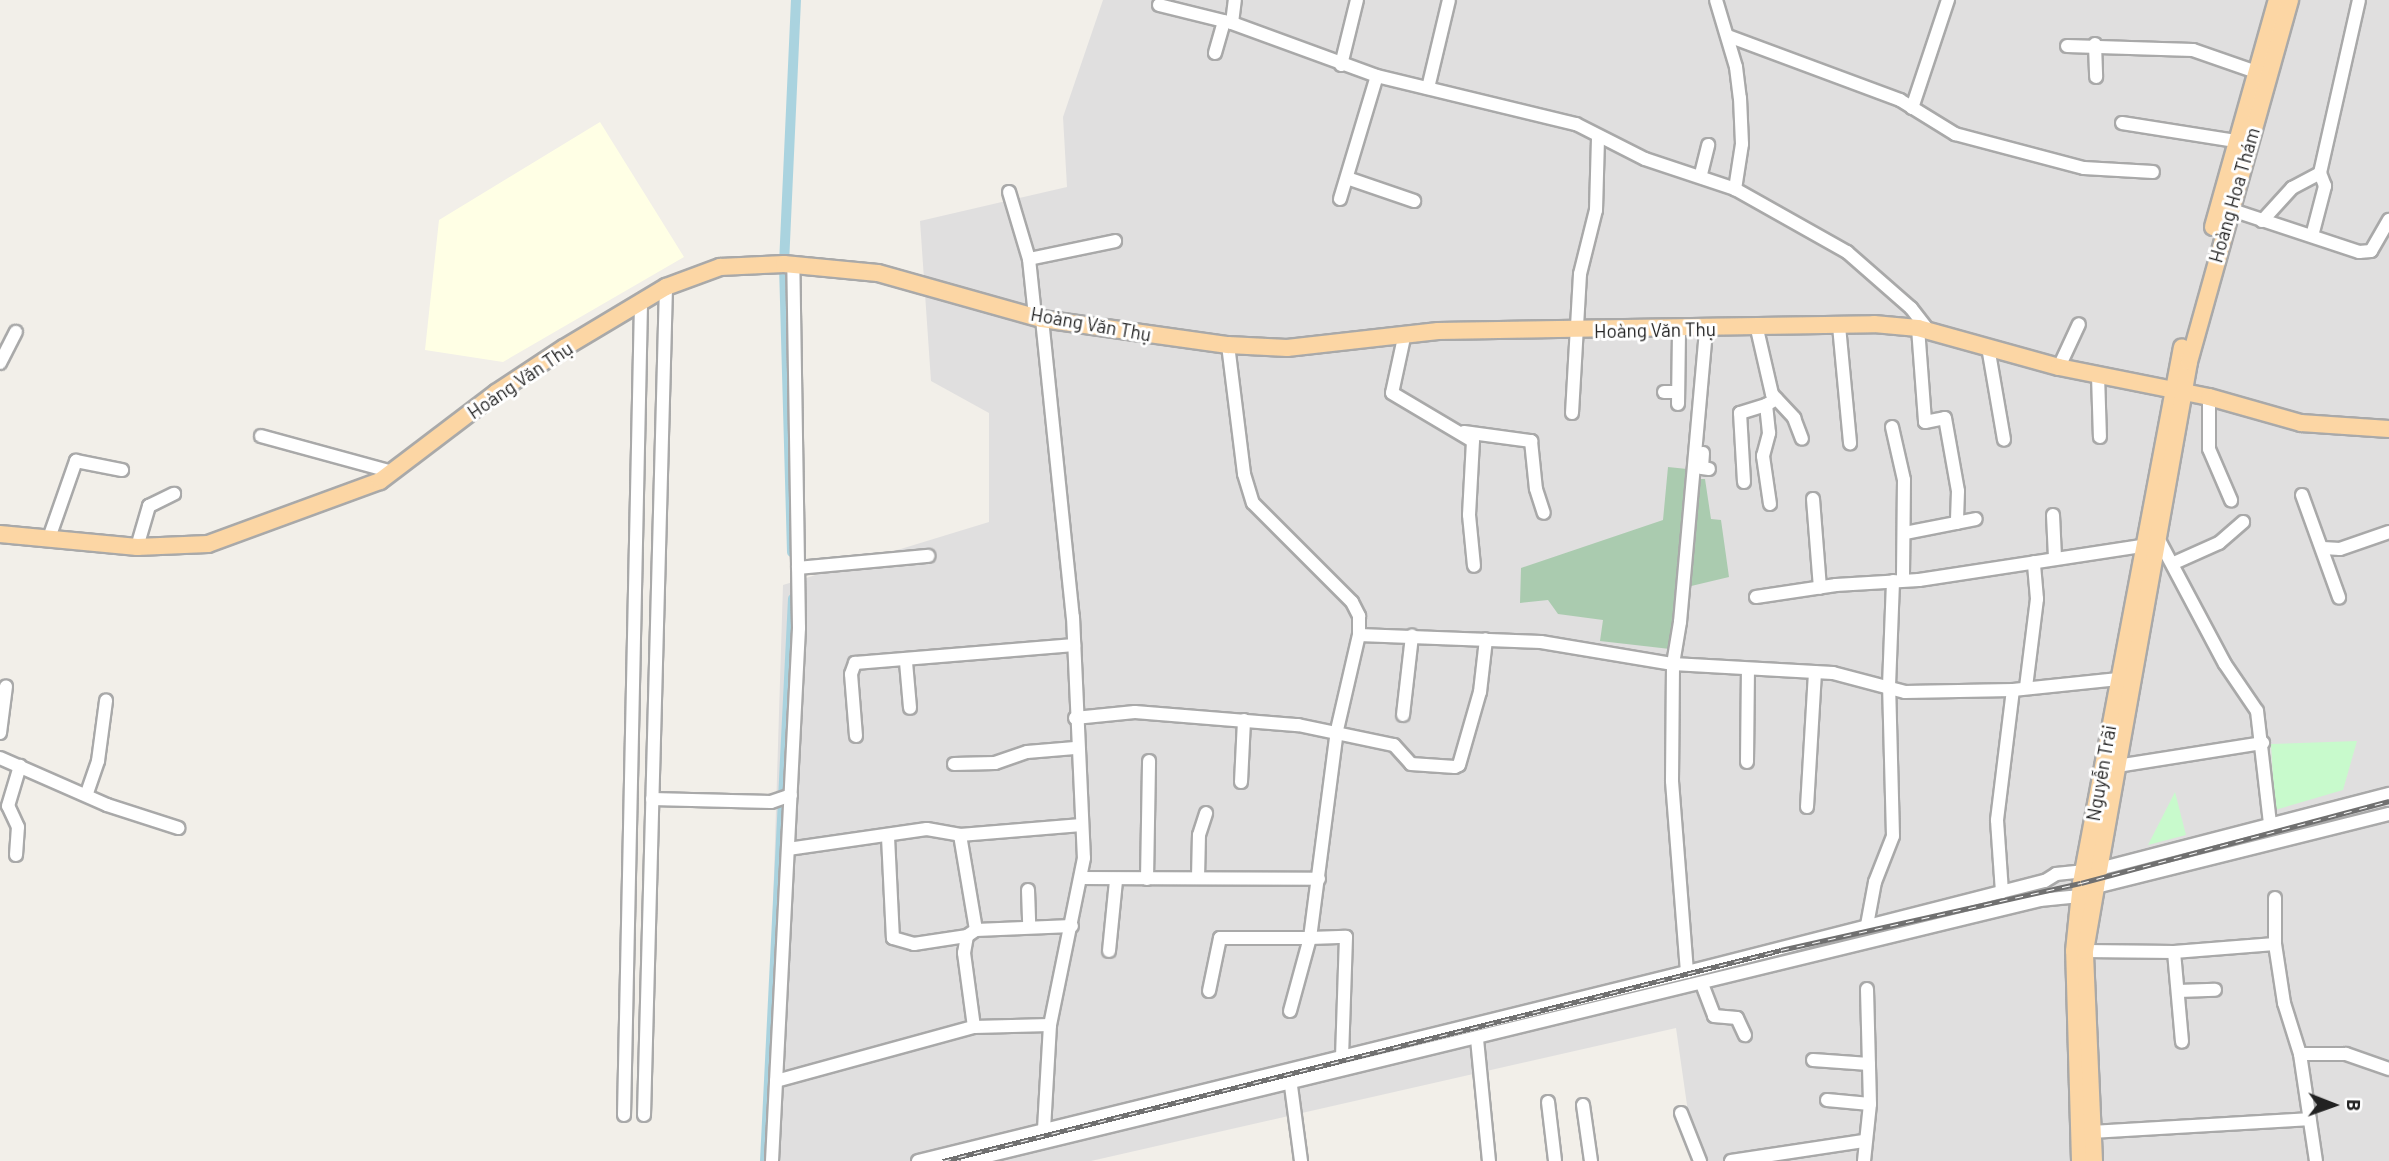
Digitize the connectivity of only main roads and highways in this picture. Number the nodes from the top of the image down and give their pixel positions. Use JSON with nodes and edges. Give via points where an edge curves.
{"nodes":[{"id":1,"x":2277,"y":0,"type":"edge"},
{"id":2,"x":2290,"y":0,"type":"edge"},
{"id":3,"x":2223,"y":208,"type":"junction"},
{"id":4,"x":2177,"y":390,"type":"junction"},
{"id":5,"x":2389,"y":429,"type":"edge"},
{"id":6,"x":0,"y":534,"type":"edge"},
{"id":7,"x":2142,"y":591,"type":"junction"},
{"id":8,"x":2091,"y":870,"type":"junction"},
{"id":9,"x":2080,"y":1161,"type":"edge"},
{"id":10,"x":2094,"y":1161,"type":"edge"}],
"edges":[{"from":1,"to":3,"type":"main road","name":"Hoàng Hoa Thám","via":[[2236,141]]},
{"from":2,"to":3,"type":"main road","name":"Hoàng Hoa Thám"},
{"from":3,"to":4,"type":"main road","name":"Hoàng Hoa Thám"},
{"from":4,"to":5,"type":"main road","name":"Hoàng Văn Thụ","via":[[2301,423]]},
{"from":4,"to":6,"type":"main road","name":"Hoàng Văn Thụ","via":[[2059,367],[1924,330],[1839,326],[1405,333],[1287,348],[1228,345],[1039,317],[878,273],[793,265],[720,267],[666,287],[641,302],[496,393],[393,472],[208,544],[137,547]]},
{"from":4,"to":7,"type":"main road","name":"Nguyễn Trãi","via":[[2159,540]]},
{"from":4,"to":7,"type":"main road","name":"Nguyễn Trãi","via":[[2141,546]]},
{"from":7,"to":8,"type":"main road","name":"Nguyễn Trãi","via":[[2117,766]]},
{"from":7,"to":8,"type":"main road","name":"Nguyễn Trãi","via":[[2118,678]]},
{"from":8,"to":9,"type":"main road","name":"Nguyễn Trãi","via":[[2080,896],[2074,951]]},
{"from":8,"to":10,"type":"main road","name":"Nguyễn Trãi","via":[[2095,887],[2085,951]]}]}
